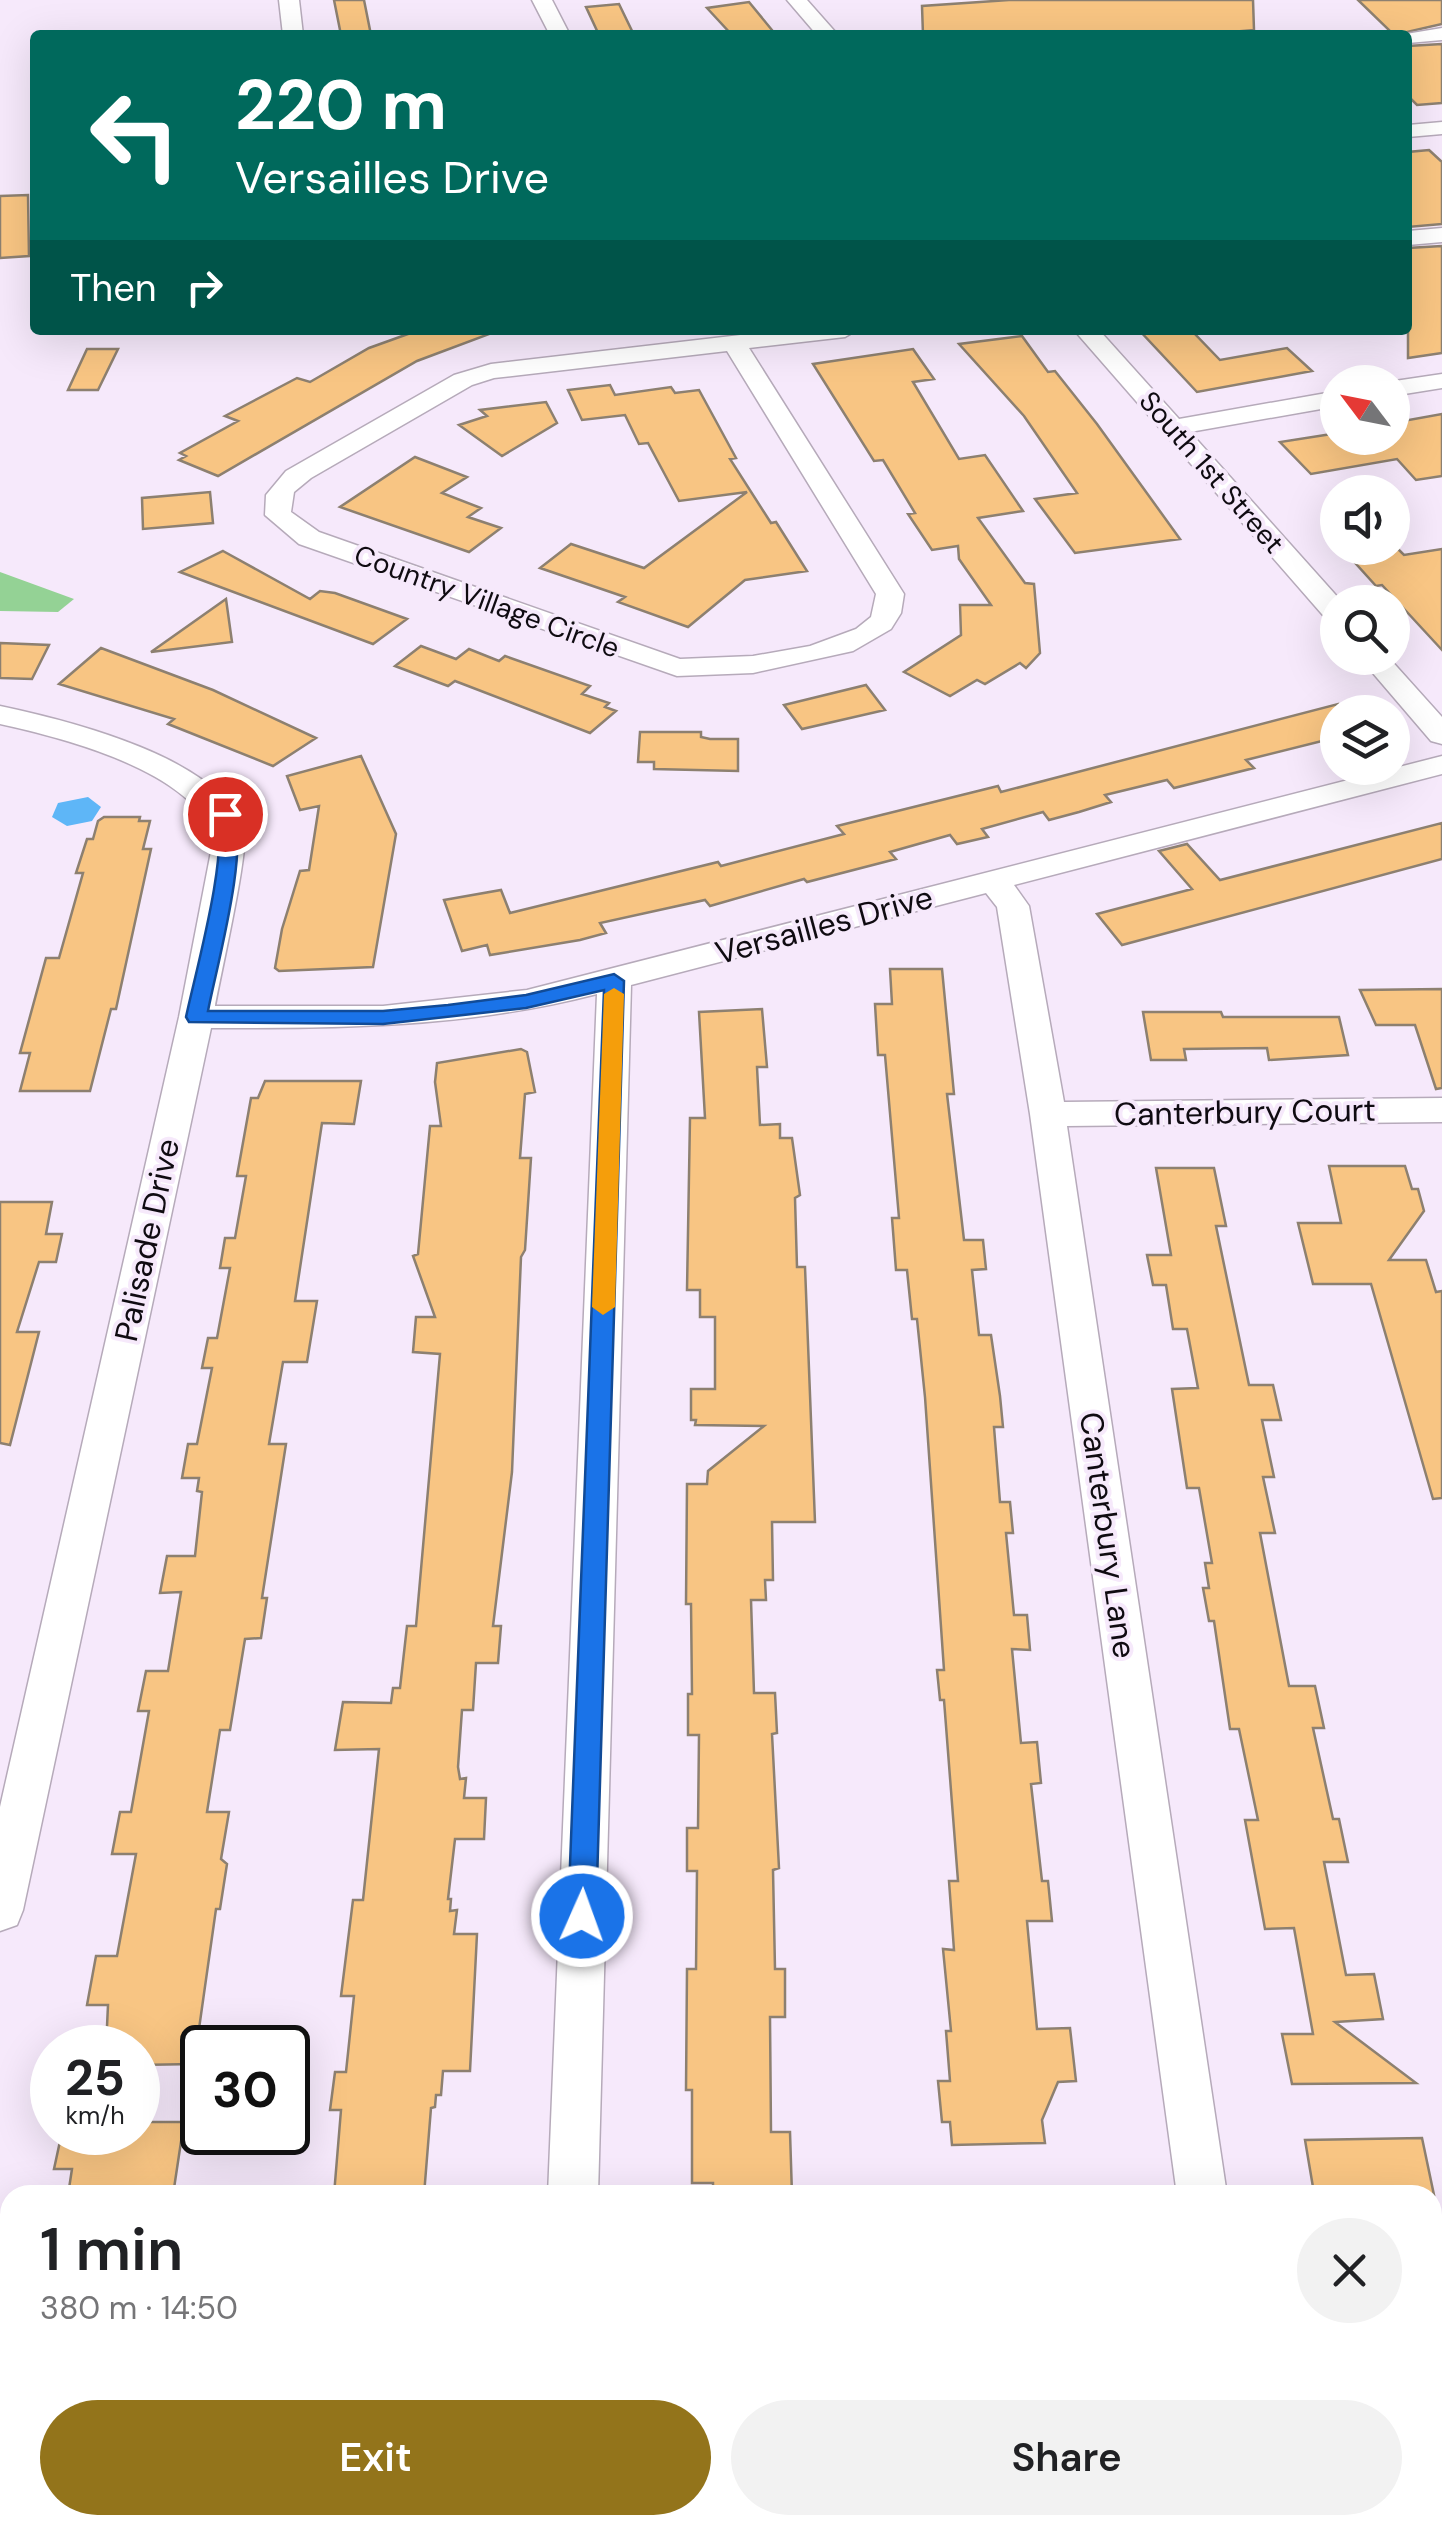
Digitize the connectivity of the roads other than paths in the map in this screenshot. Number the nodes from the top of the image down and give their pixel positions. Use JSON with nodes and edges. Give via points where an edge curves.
{"nodes":[{"id":1,"x":289,"y":0,"type":"edge"},
{"id":2,"x":542,"y":0,"type":"edge"},
{"id":3,"x":797,"y":0,"type":"edge"},
{"id":4,"x":292,"y":30,"type":"edge"},
{"id":5,"x":557,"y":30,"type":"edge"},
{"id":6,"x":824,"y":30,"type":"edge"},
{"id":7,"x":1442,"y":34,"type":"edge"},
{"id":8,"x":1412,"y":37,"type":"edge"},
{"id":9,"x":1442,"y":128,"type":"edge"},
{"id":10,"x":1412,"y":131,"type":"edge"},
{"id":11,"x":1442,"y":235,"type":"edge"},
{"id":12,"x":1412,"y":238,"type":"edge"},
{"id":13,"x":802,"y":335,"type":"edge"},
{"id":14,"x":1090,"y":335,"type":"edge"},
{"id":15,"x":734,"y":343,"type":"junction"},
{"id":16,"x":1442,"y":381,"type":"edge"},
{"id":17,"x":1410,"y":386,"type":"edge"},
{"id":18,"x":1320,"y":401,"type":"edge"},
{"id":19,"x":1173,"y":428,"type":"junction"},
{"id":20,"x":1320,"y":595,"type":"edge"},
{"id":21,"x":1389,"y":675,"type":"edge"},
{"id":22,"x":0,"y":715,"type":"edge"},
{"id":23,"x":1442,"y":735,"type":"edge"},
{"id":24,"x":1442,"y":765,"type":"edge"},
{"id":25,"x":995,"y":882,"type":"junction"},
{"id":26,"x":614,"y":981,"type":"junction"},
{"id":27,"x":196,"y":1017,"type":"junction"},
{"id":28,"x":1442,"y":1110,"type":"edge"},
{"id":29,"x":1048,"y":1114,"type":"junction"},
{"id":30,"x":0,"y":1910,"type":"edge"},
{"id":31,"x":572,"y":2185,"type":"edge"},
{"id":32,"x":1201,"y":2185,"type":"edge"}],
"edges":[{"from":1,"to":4,"type":"street"},
{"from":2,"to":5,"type":"street"},
{"from":3,"to":6,"type":"street"},
{"from":7,"to":8,"type":"street"},
{"from":9,"to":10,"type":"street"},
{"from":11,"to":12,"type":"street"},
{"from":13,"to":15,"type":"street","name":"Country Village Circle"},
{"from":14,"to":19,"type":"street","name":"South 1st Street"},
{"from":15,"to":15,"type":"street","name":"Country Village Circle","via":[[890,594],[880,625],[854,640],[723,670],[678,667],[309,538],[278,515],[281,488],[302,472],[463,380],[521,366]]},
{"from":16,"to":17,"type":"street"},
{"from":18,"to":19,"type":"street"},
{"from":19,"to":20,"type":"street","name":"South 1st Street"},
{"from":21,"to":23,"type":"street"},
{"from":22,"to":27,"type":"street","name":"Palisade Drive","via":[[67,730],[186,781],[225,814],[228,859]]},
{"from":24,"to":25,"type":"street","name":"Versailles Drive"},
{"from":25,"to":26,"type":"street","name":"Versailles Drive"},
{"from":25,"to":29,"type":"street","name":"Canterbury Lane","via":[[1013,906]]},
{"from":26,"to":27,"type":"street","name":"Versailles Drive","via":[[431,1013]]},
{"from":26,"to":31,"type":"street"},
{"from":27,"to":30,"type":"street","name":"Palisade Drive"},
{"from":28,"to":29,"type":"street","name":"Canterbury Court"},
{"from":29,"to":32,"type":"street","name":"Canterbury Lane"}]}
